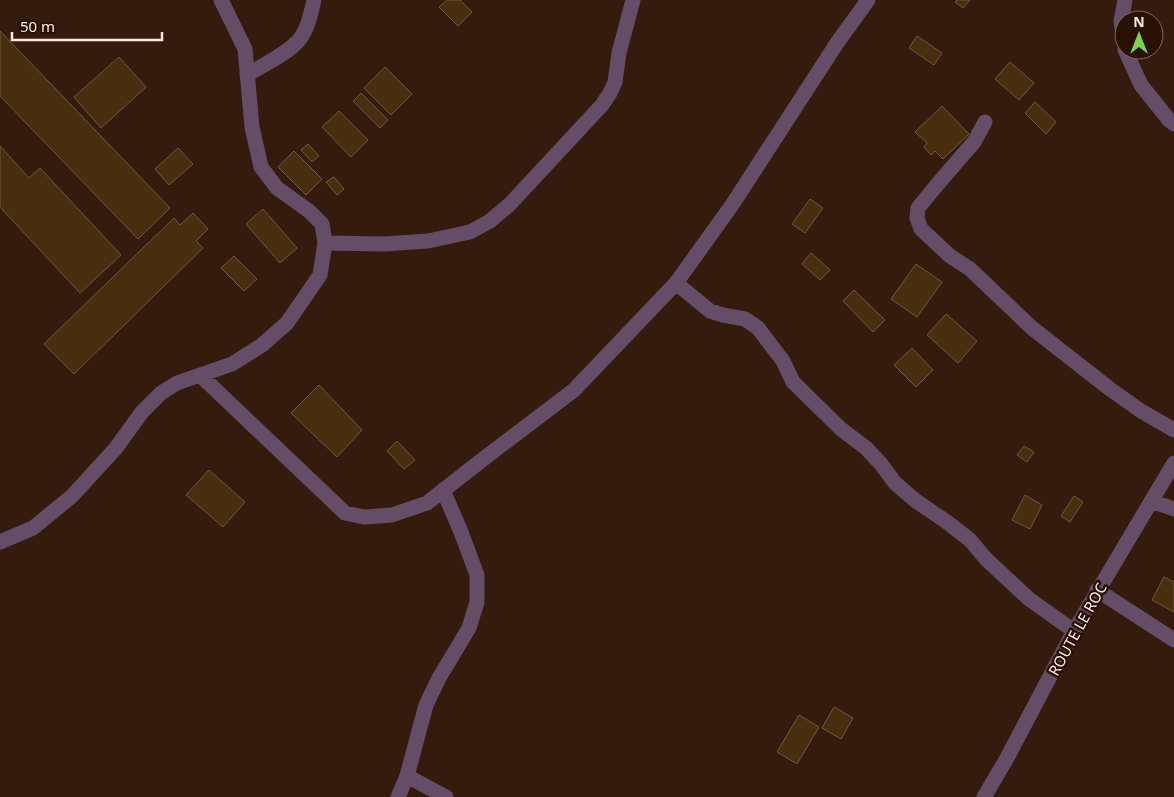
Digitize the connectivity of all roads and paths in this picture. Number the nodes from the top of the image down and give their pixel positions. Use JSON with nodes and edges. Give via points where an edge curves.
{"nodes":[{"id":1,"x":221,"y":0,"type":"edge"},
{"id":2,"x":314,"y":0,"type":"edge"},
{"id":3,"x":633,"y":0,"type":"edge"},
{"id":4,"x":868,"y":0,"type":"edge"},
{"id":5,"x":1130,"y":60,"type":"edge"},
{"id":6,"x":247,"y":75,"type":"junction"},
{"id":7,"x":985,"y":122,"type":"dead end"},
{"id":8,"x":1174,"y":124,"type":"edge"},
{"id":9,"x":325,"y":243,"type":"junction"},
{"id":10,"x":676,"y":283,"type":"junction"},
{"id":11,"x":200,"y":375,"type":"junction"},
{"id":12,"x":1174,"y":430,"type":"edge"},
{"id":13,"x":1174,"y":462,"type":"edge"},
{"id":14,"x":443,"y":490,"type":"junction"},
{"id":15,"x":1151,"y":501,"type":"junction"},
{"id":16,"x":1174,"y":509,"type":"edge"},
{"id":17,"x":0,"y":542,"type":"edge"},
{"id":18,"x":1097,"y":590,"type":"junction"},
{"id":19,"x":1074,"y":630,"type":"junction"},
{"id":20,"x":1174,"y":640,"type":"edge"},
{"id":21,"x":407,"y":776,"type":"junction"},
{"id":22,"x":398,"y":797,"type":"edge"},
{"id":23,"x":446,"y":797,"type":"edge"},
{"id":24,"x":984,"y":797,"type":"edge"}],
"edges":[{"from":1,"to":6,"type":"street","via":[[245,49]]},
{"from":2,"to":6,"type":"street","via":[[310,19],[299,40]]},
{"from":3,"to":9,"type":"street","via":[[610,94],[510,204],[490,221],[470,232],[428,241]]},
{"from":4,"to":10,"type":"street","via":[[732,205]]},
{"from":5,"to":8,"type":"street","via":[[1141,85]]},
{"from":6,"to":9,"type":"street","via":[[252,127],[261,167],[277,188],[322,224]]},
{"from":7,"to":12,"type":"street","via":[[974,142],[918,208],[921,229],[950,256],[970,269],[1032,328],[1110,389]]},
{"from":9,"to":11,"type":"street","via":[[320,275],[287,324],[232,364]]},
{"from":10,"to":14,"type":"street","via":[[574,390]]},
{"from":10,"to":19,"type":"street","via":[[710,311],[745,319],[758,328],[783,361],[793,382],[841,429],[866,448],[895,483],[970,540],[1029,599]]},
{"from":11,"to":14,"type":"street","via":[[345,512],[364,516],[392,515],[427,503]]},
{"from":11,"to":17,"type":"street","via":[[161,393],[72,496],[33,528]]},
{"from":13,"to":15,"type":"street","name":"ROUTE LE ROC"},
{"from":14,"to":21,"type":"street","via":[[477,575],[477,602],[469,628],[438,678],[426,705]]},
{"from":15,"to":16,"type":"street"},
{"from":15,"to":18,"type":"street","name":"ROUTE LE ROC"},
{"from":18,"to":19,"type":"street","name":"ROUTE LE ROC"},
{"from":18,"to":20,"type":"street"},
{"from":19,"to":24,"type":"street","name":"ROUTE LE ROC"},
{"from":21,"to":22,"type":"street"},
{"from":21,"to":23,"type":"street"}]}
